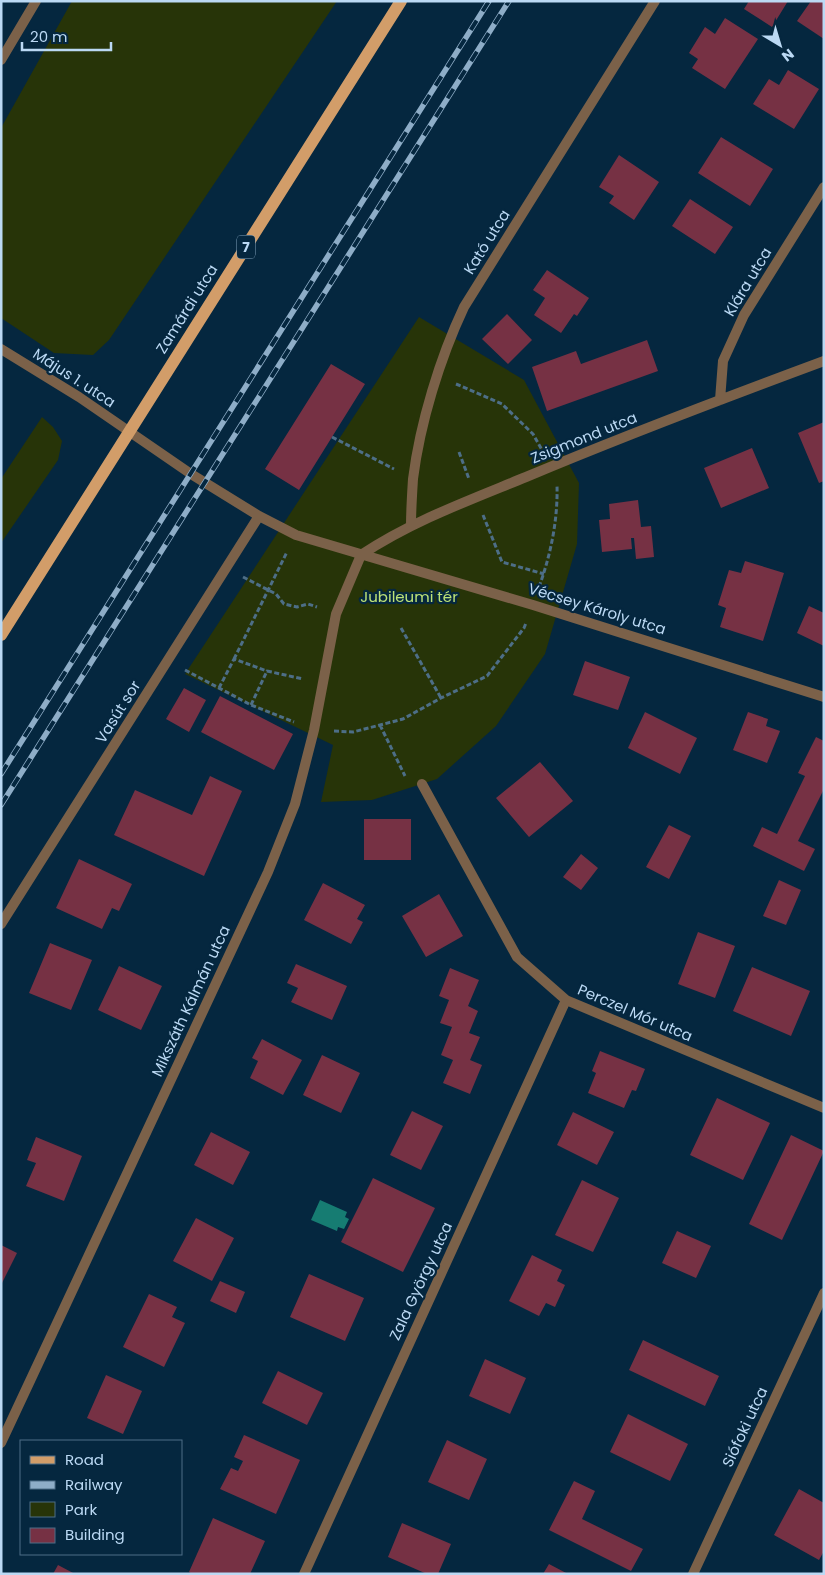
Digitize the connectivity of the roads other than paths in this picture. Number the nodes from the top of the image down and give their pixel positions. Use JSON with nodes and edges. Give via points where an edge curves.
{"nodes":[{"id":1,"x":36,"y":1,"type":"edge"},
{"id":2,"x":401,"y":1,"type":"edge"},
{"id":3,"x":655,"y":1,"type":"edge"},
{"id":4,"x":1,"y":60,"type":"edge"},
{"id":5,"x":824,"y":187,"type":"edge"},
{"id":6,"x":1,"y":349,"type":"edge"},
{"id":7,"x":824,"y":361,"type":"edge"},
{"id":8,"x":720,"y":400,"type":"junction"},
{"id":9,"x":130,"y":432,"type":"junction"},
{"id":10,"x":259,"y":516,"type":"junction"},
{"id":11,"x":411,"y":525,"type":"junction"},
{"id":12,"x":361,"y":555,"type":"junction"},
{"id":13,"x":1,"y":635,"type":"edge"},
{"id":14,"x":824,"y":697,"type":"edge"},
{"id":15,"x":422,"y":784,"type":"dead end"},
{"id":16,"x":1,"y":924,"type":"edge"},
{"id":17,"x":566,"y":1000,"type":"junction"},
{"id":18,"x":824,"y":1108,"type":"edge"},
{"id":19,"x":824,"y":1293,"type":"edge"},
{"id":20,"x":1,"y":1443,"type":"edge"},
{"id":21,"x":304,"y":1574,"type":"edge"},
{"id":22,"x":693,"y":1574,"type":"edge"}],
"edges":[{"from":1,"to":4,"type":"street"},
{"from":2,"to":9,"type":"main road","name":"Zamárdi utca","number":"7"},
{"from":3,"to":11,"type":"street","name":"Kató utca","via":[[464,307],[450,336],[426,414],[413,479]]},
{"from":5,"to":8,"type":"street","name":"Klára utca","via":[[744,315],[723,361]]},
{"from":6,"to":9,"type":"street","name":"Május 1. utca"},
{"from":7,"to":8,"type":"street","name":"Zsigmond utca"},
{"from":8,"to":11,"type":"street","name":"Zsigmond utca"},
{"from":9,"to":10,"type":"street"},
{"from":9,"to":13,"type":"main road","name":"Zamárdi utca","number":"7"},
{"from":10,"to":12,"type":"street","via":[[296,535]]},
{"from":10,"to":16,"type":"street","name":"Vasút sor"},
{"from":11,"to":12,"type":"street","name":"Zsigmond utca"},
{"from":12,"to":14,"type":"street","name":"Vécsey Károly utca","via":[[533,605]]},
{"from":12,"to":20,"type":"street","name":"Mikszáth Kálmán utca","via":[[336,614],[314,730],[295,804],[268,872]]},
{"from":15,"to":17,"type":"street","name":"Perczel Mór utca","via":[[517,958]]},
{"from":17,"to":18,"type":"street","name":"Perczel Mór utca"},
{"from":17,"to":21,"type":"street","name":"Zala György utca"},
{"from":19,"to":22,"type":"street","name":"Siófoki utca"}]}
